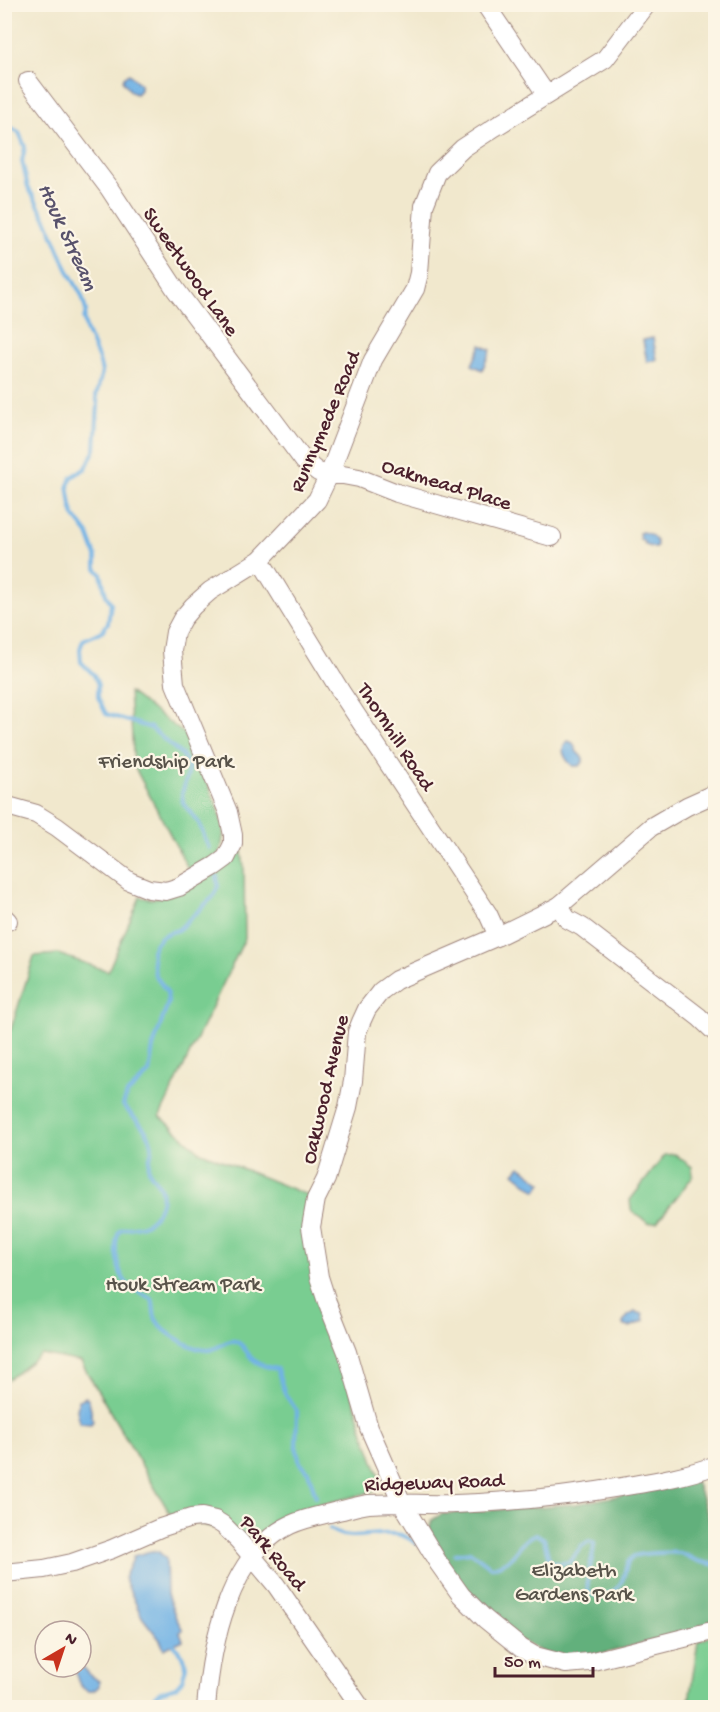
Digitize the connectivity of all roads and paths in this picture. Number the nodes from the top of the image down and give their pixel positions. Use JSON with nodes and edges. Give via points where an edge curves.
{"nodes":[{"id":1,"x":485,"y":4,"type":"edge"},
{"id":2,"x":647,"y":4,"type":"edge"},
{"id":3,"x":28,"y":81,"type":"dead end"},
{"id":4,"x":546,"y":94,"type":"junction"},
{"id":5,"x":329,"y":475,"type":"junction"},
{"id":6,"x":552,"y":537,"type":"dead end"},
{"id":7,"x":260,"y":560,"type":"junction"},
{"id":8,"x":716,"y":793,"type":"edge"},
{"id":9,"x":4,"y":805,"type":"edge"},
{"id":10,"x":558,"y":906,"type":"junction"},
{"id":11,"x":498,"y":936,"type":"junction"},
{"id":12,"x":716,"y":1033,"type":"edge"},
{"id":13,"x":716,"y":1465,"type":"edge"},
{"id":14,"x":402,"y":1503,"type":"junction"},
{"id":15,"x":253,"y":1557,"type":"junction"},
{"id":16,"x":4,"y":1573,"type":"edge"},
{"id":17,"x":716,"y":1630,"type":"edge"},
{"id":18,"x":206,"y":1707,"type":"edge"},
{"id":19,"x":361,"y":1707,"type":"edge"}],
"edges":[{"from":1,"to":4,"type":"street"},
{"from":2,"to":4,"type":"street","name":"Runnymede Road","via":[[605,59]]},
{"from":3,"to":5,"type":"street","name":"Sweetwood Lane","via":[[297,452],[318,472]]},
{"from":4,"to":5,"type":"street","name":"Runnymede Road","via":[[463,148],[437,173],[424,206],[415,289],[373,360]]},
{"from":5,"to":6,"type":"street","name":"Oakmead Place","via":[[359,478],[397,493]]},
{"from":5,"to":7,"type":"street","name":"Runnymede Road","via":[[312,508]]},
{"from":7,"to":9,"type":"street","name":"Runnymede Road","via":[[193,606],[175,632],[172,651],[179,698],[228,812],[233,844],[226,858],[179,887],[152,890],[129,881],[36,814]]},
{"from":7,"to":11,"type":"street","name":"Thornhill Road","via":[[341,692],[488,914]]},
{"from":8,"to":10,"type":"street","name":"Oakwood Avenue","via":[[651,827]]},
{"from":10,"to":11,"type":"street","name":"Oakwood Avenue"},
{"from":10,"to":12,"type":"street","via":[[567,919]]},
{"from":11,"to":14,"type":"street","name":"Oakwood Avenue","via":[[396,980],[367,1009],[357,1032],[348,1107],[312,1211],[319,1277],[347,1352],[369,1428]]},
{"from":13,"to":14,"type":"street","name":"Ridgeway Road","via":[[674,1478],[545,1498]]},
{"from":14,"to":15,"type":"street","name":"Ridgeway Road","via":[[366,1504],[312,1517],[271,1538]]},
{"from":14,"to":17,"type":"street","name":"Oakwood Avenue","via":[[461,1595],[485,1619],[536,1656],[566,1664],[589,1662]]},
{"from":15,"to":16,"type":"street","name":"Park Road","via":[[223,1525],[202,1517],[160,1528],[72,1563]]},
{"from":15,"to":18,"type":"street","name":"Ridgeway Road","via":[[219,1624]]},
{"from":15,"to":19,"type":"street","name":"Park Road"}]}
